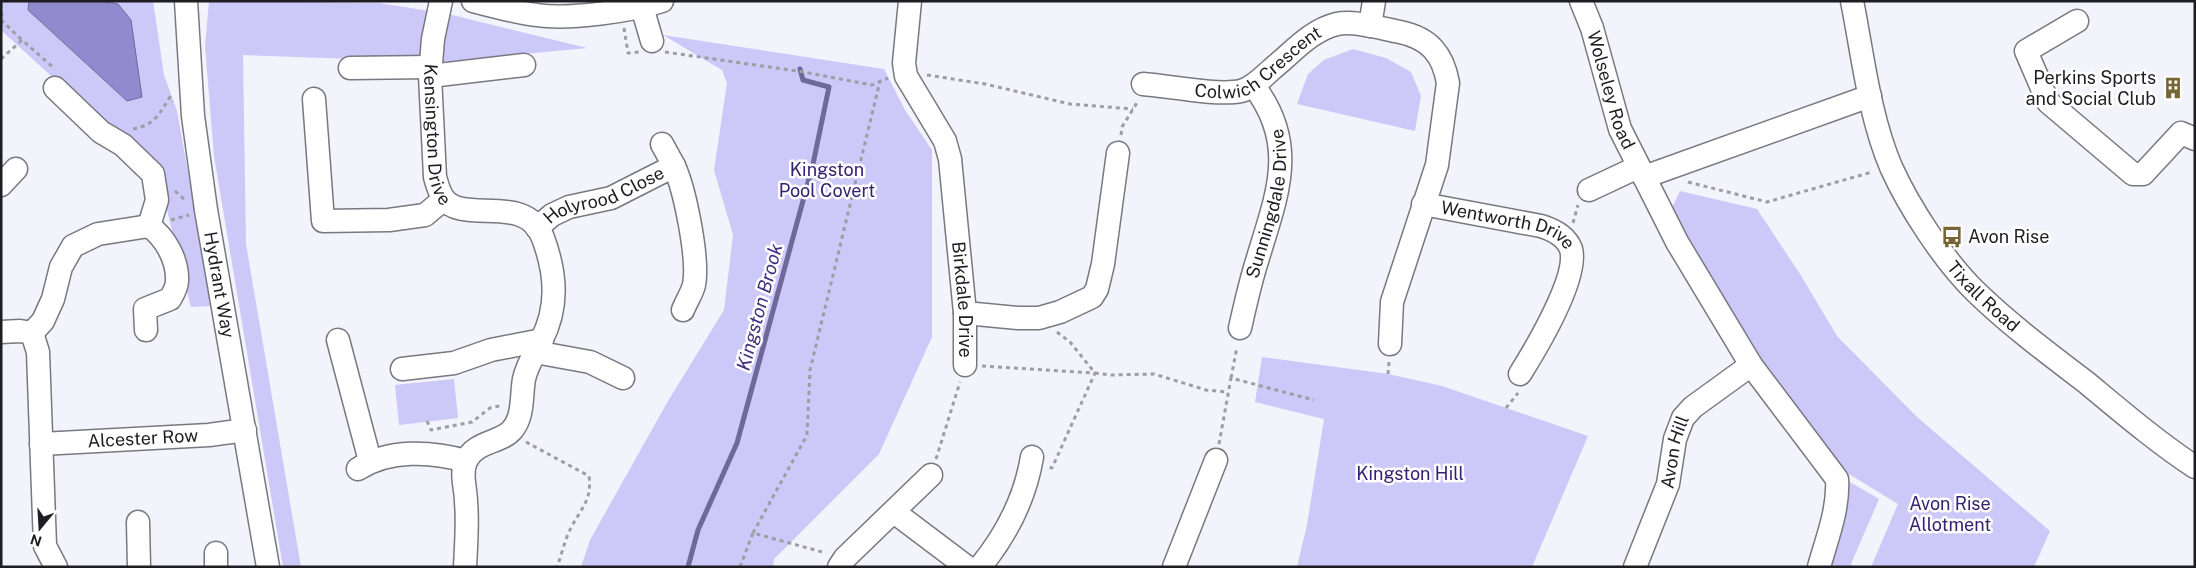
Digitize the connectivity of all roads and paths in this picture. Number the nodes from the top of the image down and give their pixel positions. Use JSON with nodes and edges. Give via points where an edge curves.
{"nodes":[{"id":1,"x":186,"y":1,"type":"edge"},
{"id":2,"x":441,"y":1,"type":"edge"},
{"id":3,"x":474,"y":1,"type":"edge"},
{"id":4,"x":910,"y":1,"type":"edge"},
{"id":5,"x":1374,"y":1,"type":"edge"},
{"id":6,"x":1581,"y":1,"type":"edge"},
{"id":7,"x":1852,"y":1,"type":"edge"},
{"id":8,"x":1,"y":4,"type":"edge"},
{"id":9,"x":642,"y":6,"type":"edge"},
{"id":10,"x":567,"y":8,"type":"edge"},
{"id":11,"x":2,"y":21,"type":"edge"},
{"id":12,"x":2077,"y":21,"type":"dead end"},
{"id":13,"x":1370,"y":26,"type":"junction"},
{"id":14,"x":22,"y":40,"type":"junction"},
{"id":15,"x":652,"y":48,"type":"junction"},
{"id":16,"x":1,"y":59,"type":"edge"},
{"id":17,"x":524,"y":65,"type":"dead end"},
{"id":18,"x":350,"y":68,"type":"dead end"},
{"id":19,"x":905,"y":71,"type":"junction"},
{"id":20,"x":430,"y":72,"type":"junction"},
{"id":21,"x":57,"y":80,"type":"joint"},
{"id":22,"x":880,"y":81,"type":"junction"},
{"id":23,"x":1143,"y":84,"type":"joint"},
{"id":24,"x":1254,"y":85,"type":"junction"},
{"id":25,"x":1870,"y":96,"type":"junction"},
{"id":26,"x":314,"y":99,"type":"dead end"},
{"id":27,"x":173,"y":104,"type":"dead end"},
{"id":28,"x":1133,"y":109,"type":"junction"},
{"id":29,"x":125,"y":130,"type":"dead end"},
{"id":30,"x":2195,"y":139,"type":"edge"},
{"id":31,"x":662,"y":144,"type":"dead end"},
{"id":32,"x":1118,"y":153,"type":"joint"},
{"id":33,"x":674,"y":166,"type":"junction"},
{"id":34,"x":1891,"y":167,"type":"junction"},
{"id":35,"x":1648,"y":171,"type":"junction"},
{"id":36,"x":1589,"y":190,"type":"joint"},
{"id":37,"x":444,"y":199,"type":"junction"},
{"id":38,"x":1422,"y":204,"type":"junction"},
{"id":39,"x":206,"y":210,"type":"junction"},
{"id":40,"x":149,"y":226,"type":"junction"},
{"id":41,"x":537,"y":228,"type":"junction"},
{"id":42,"x":1568,"y":243,"type":"junction"},
{"id":43,"x":682,"y":310,"type":"dead end"},
{"id":44,"x":965,"y":313,"type":"junction"},
{"id":45,"x":1039,"y":318,"type":"junction"},
{"id":46,"x":1240,"y":328,"type":"joint"},
{"id":47,"x":146,"y":330,"type":"dead end"},
{"id":48,"x":1,"y":332,"type":"edge"},
{"id":49,"x":32,"y":333,"type":"junction"},
{"id":50,"x":338,"y":340,"type":"dead end"},
{"id":51,"x":1390,"y":344,"type":"dead end"},
{"id":52,"x":538,"y":346,"type":"junction"},
{"id":53,"x":965,"y":365,"type":"junction"},
{"id":54,"x":1751,"y":365,"type":"junction"},
{"id":55,"x":402,"y":369,"type":"dead end"},
{"id":56,"x":1095,"y":373,"type":"junction"},
{"id":57,"x":1520,"y":374,"type":"dead end"},
{"id":58,"x":622,"y":378,"type":"dead end"},
{"id":59,"x":1231,"y":378,"type":"junction"},
{"id":60,"x":1228,"y":392,"type":"junction"},
{"id":61,"x":1314,"y":400,"type":"dead end"},
{"id":62,"x":521,"y":407,"type":"junction"},
{"id":63,"x":427,"y":421,"type":"dead end"},
{"id":64,"x":245,"y":430,"type":"junction"},
{"id":65,"x":512,"y":431,"type":"junction"},
{"id":66,"x":41,"y":444,"type":"junction"},
{"id":67,"x":1216,"y":460,"type":"joint"},
{"id":68,"x":466,"y":461,"type":"junction"},
{"id":69,"x":1039,"y":461,"type":"joint"},
{"id":70,"x":2195,"y":467,"type":"edge"},
{"id":71,"x":931,"y":476,"type":"joint"},
{"id":72,"x":894,"y":512,"type":"junction"},
{"id":73,"x":138,"y":522,"type":"dead end"},
{"id":74,"x":753,"y":533,"type":"junction"},
{"id":75,"x":842,"y":562,"type":"edge"},
{"id":76,"x":56,"y":567,"type":"edge"},
{"id":77,"x":139,"y":567,"type":"edge"},
{"id":78,"x":268,"y":567,"type":"edge"},
{"id":79,"x":465,"y":567,"type":"edge"},
{"id":80,"x":558,"y":567,"type":"edge"},
{"id":81,"x":740,"y":567,"type":"edge"},
{"id":82,"x":967,"y":567,"type":"edge"},
{"id":83,"x":980,"y":567,"type":"edge"},
{"id":84,"x":1174,"y":567,"type":"edge"},
{"id":85,"x":1635,"y":567,"type":"edge"},
{"id":86,"x":1819,"y":567,"type":"edge"}],
"edges":[{"from":1,"to":39,"type":"street","name":"Hydrant Way","via":[[193,116]]},
{"from":2,"to":20,"type":"street","name":"Kensington Drive"},
{"from":3,"to":10,"type":"street","via":[[538,16]]},
{"from":4,"to":19,"type":"street","name":"Birkdale Drive"},
{"from":5,"to":13,"type":"street"},
{"from":6,"to":35,"type":"street","name":"Wolseley Road","via":[[1592,28],[1620,129]]},
{"from":7,"to":25,"type":"street","name":"Tixall Road"},
{"from":8,"to":11,"type":"path"},
{"from":9,"to":10,"type":"street"},
{"from":9,"to":15,"type":"street"},
{"from":9,"to":15,"type":"path","via":[[628,53]]},
{"from":11,"to":14,"type":"path"},
{"from":12,"to":30,"type":"street","via":[[2026,51],[2048,102],[2133,174],[2143,174],[2181,133]]},
{"from":13,"to":24,"type":"street","name":"Colwich Crescent","via":[[1338,24],[1320,30]]},
{"from":13,"to":38,"type":"street","name":"Colwich Crescent","via":[[1411,34],[1426,41],[1436,50],[1446,70],[1448,83],[1437,164]]},
{"from":14,"to":16,"type":"path"},
{"from":14,"to":21,"type":"path"},
{"from":15,"to":22,"type":"path","via":[[872,84]]},
{"from":17,"to":20,"type":"street"},
{"from":18,"to":20,"type":"street"},
{"from":19,"to":22,"type":"path"},
{"from":19,"to":28,"type":"path","via":[[985,84],[1070,104]]},
{"from":19,"to":44,"type":"street","name":"Birkdale Drive","via":[[910,86],[946,141]]},
{"from":20,"to":37,"type":"street","name":"Kensington Drive","via":[[435,177]]},
{"from":21,"to":40,"type":"street","via":[[101,132],[123,144],[152,174],[157,200]]},
{"from":22,"to":74,"type":"path","via":[[810,370],[807,436]]},
{"from":23,"to":24,"type":"street","name":"Colwich Crescent","via":[[1229,93]]},
{"from":23,"to":28,"type":"path"},
{"from":24,"to":46,"type":"street","name":"Sunningdale Drive","via":[[1273,116],[1279,138],[1280,168],[1276,203]]},
{"from":25,"to":34,"type":"street","name":"Tixall Road"},
{"from":25,"to":35,"type":"street"},
{"from":26,"to":37,"type":"street","via":[[323,222],[425,216]]},
{"from":27,"to":29,"type":"path","via":[[170,97],[146,127]]},
{"from":28,"to":32,"type":"path","via":[[1122,127]]},
{"from":31,"to":33,"type":"street"},
{"from":32,"to":45,"type":"street","via":[[1097,289],[1092,297],[1080,303]]},
{"from":33,"to":41,"type":"street","name":"Holyrood Close","via":[[611,198],[552,214]]},
{"from":33,"to":43,"type":"street","name":"Holyrood Close","via":[[680,178],[696,267],[693,286]]},
{"from":34,"to":35,"type":"path","via":[[1767,202]]},
{"from":34,"to":70,"type":"street","name":"Tixall Road","via":[[1931,235],[1975,291]]},
{"from":35,"to":36,"type":"street"},
{"from":35,"to":54,"type":"street","via":[[1677,242]]},
{"from":36,"to":42,"type":"path","via":[[1581,195]]},
{"from":37,"to":41,"type":"street","name":"Kensington Drive","via":[[463,209],[512,212]]},
{"from":38,"to":42,"type":"street","name":"Wentworth Drive","via":[[1542,226],[1556,231]]},
{"from":38,"to":51,"type":"street","name":"Colwich Crescent","via":[[1392,302]]},
{"from":39,"to":40,"type":"path"},
{"from":39,"to":64,"type":"street","name":"Hydrant Way"},
{"from":40,"to":47,"type":"street","via":[[160,234],[174,261],[177,281],[170,299],[145,309]]},
{"from":40,"to":49,"type":"street","via":[[98,234],[73,246],[61,267],[53,299],[43,321]]},
{"from":41,"to":52,"type":"street","via":[[543,238],[555,297],[551,318]]},
{"from":42,"to":57,"type":"street","name":"Wentworth Drive","via":[[1572,262],[1568,277],[1542,337]]},
{"from":44,"to":45,"type":"street"},
{"from":44,"to":53,"type":"street","name":"Birkdale Drive"},
{"from":45,"to":56,"type":"path","via":[[1070,342]]},
{"from":46,"to":59,"type":"path"},
{"from":48,"to":49,"type":"street"},
{"from":49,"to":66,"type":"street","via":[[38,352]]},
{"from":50,"to":68,"type":"street","via":[[364,465],[427,453]]},
{"from":52,"to":55,"type":"street","via":[[491,350],[454,363]]},
{"from":52,"to":58,"type":"street","via":[[590,362]]},
{"from":52,"to":62,"type":"street","via":[[524,378]]},
{"from":53,"to":56,"type":"path"},
{"from":53,"to":71,"type":"path","name":"Birkdale Drive"},
{"from":54,"to":85,"type":"street","name":"Avon Hill","via":[[1692,407],[1683,418],[1675,439],[1668,484]]},
{"from":54,"to":86,"type":"street","via":[[1837,478],[1835,514]]},
{"from":56,"to":60,"type":"path","via":[[1154,374],[1206,390]]},
{"from":56,"to":69,"type":"path","via":[[1052,468]]},
{"from":59,"to":60,"type":"path"},
{"from":59,"to":61,"type":"path"},
{"from":60,"to":67,"type":"path"},
{"from":62,"to":63,"type":"path","via":[[490,408],[472,422],[431,430]]},
{"from":62,"to":65,"type":"street"},
{"from":64,"to":66,"type":"street","name":"Alcester Row","via":[[209,435]]},
{"from":64,"to":78,"type":"street","name":"Hydrant Way"},
{"from":65,"to":68,"type":"street","via":[[472,452]]},
{"from":65,"to":80,"type":"path","via":[[528,444],[589,476],[586,503],[571,527]]},
{"from":66,"to":76,"type":"street","via":[[45,546]]},
{"from":67,"to":84,"type":"street"},
{"from":68,"to":79,"type":"street","via":[[462,472],[466,502]]},
{"from":69,"to":83,"type":"street","via":[[1004,535]]},
{"from":71,"to":72,"type":"street"},
{"from":72,"to":75,"type":"street"},
{"from":72,"to":82,"type":"street"},
{"from":73,"to":77,"type":"street"},
{"from":74,"to":75,"type":"path"},
{"from":74,"to":81,"type":"path"}]}
